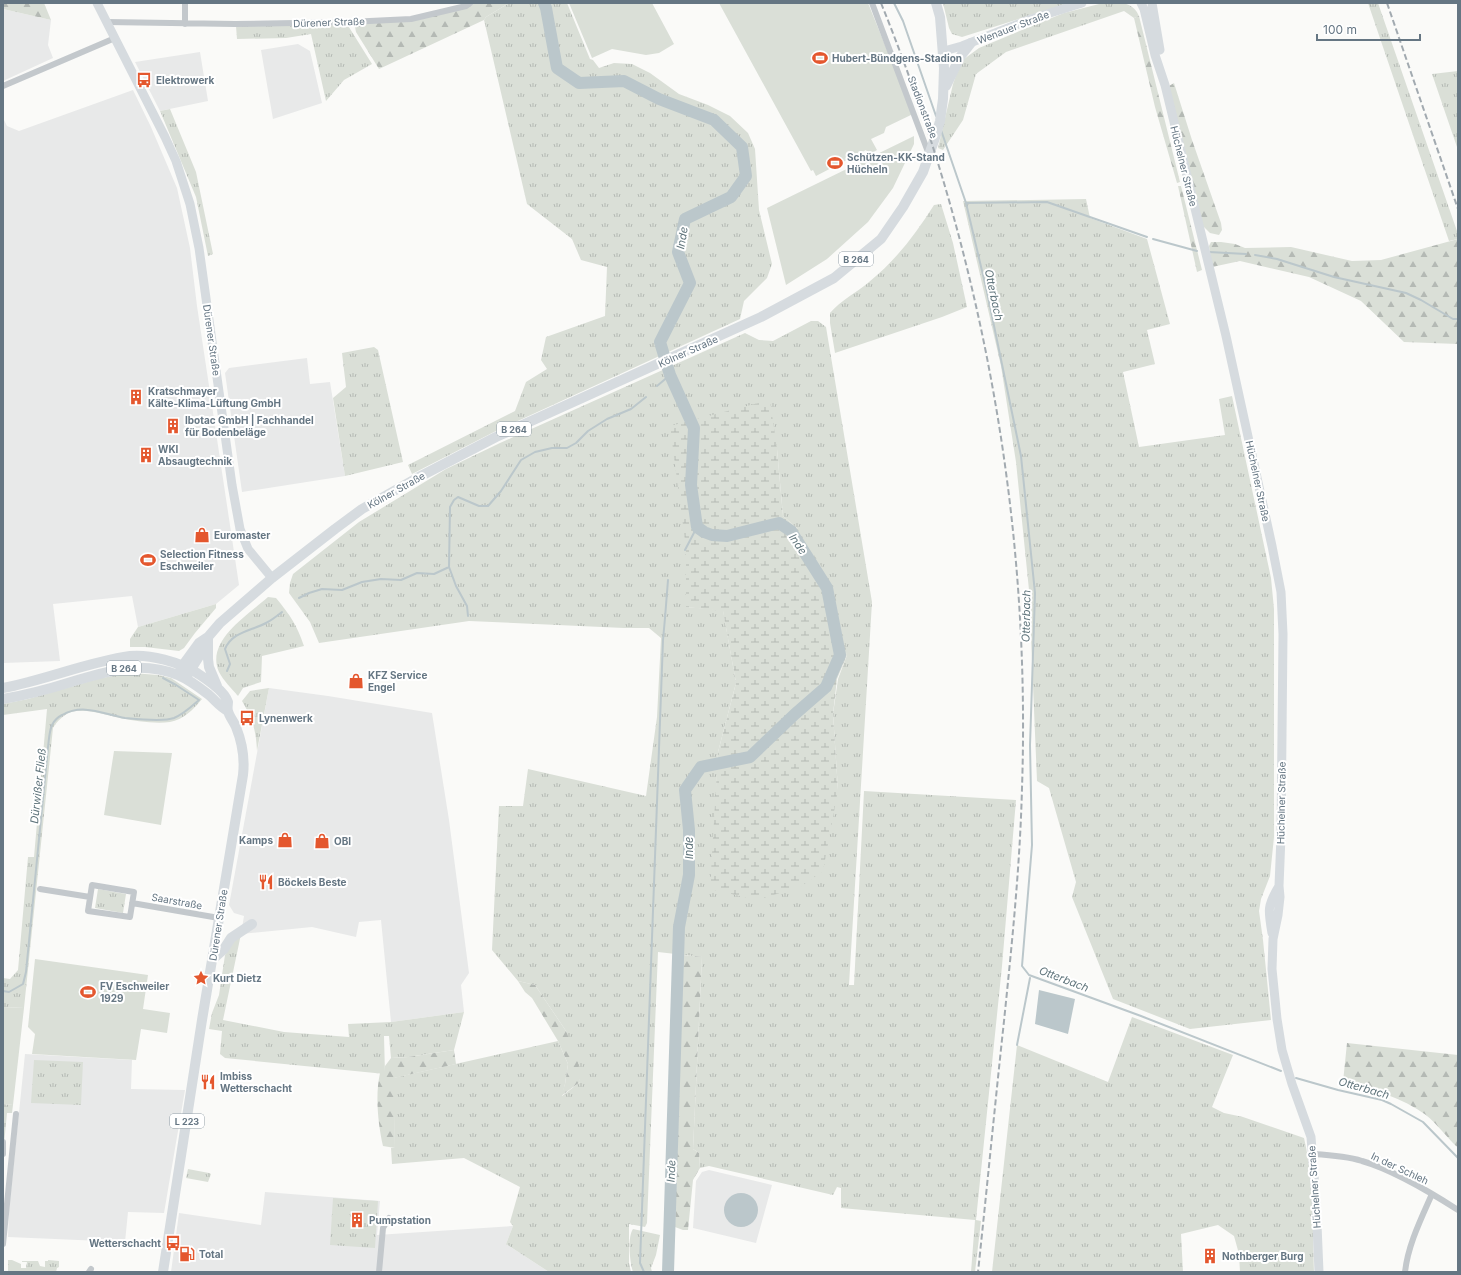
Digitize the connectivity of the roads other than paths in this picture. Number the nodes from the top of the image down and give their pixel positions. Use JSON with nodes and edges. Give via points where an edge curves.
{"nodes":[{"id":1,"x":97,"y":3,"type":"edge"},
{"id":2,"x":185,"y":3,"type":"edge"},
{"id":3,"x":470,"y":3,"type":"edge"},
{"id":4,"x":872,"y":3,"type":"edge"},
{"id":5,"x":936,"y":3,"type":"edge"},
{"id":6,"x":1082,"y":3,"type":"edge"},
{"id":7,"x":1141,"y":3,"type":"edge"},
{"id":8,"x":1152,"y":3,"type":"edge"},
{"id":9,"x":107,"y":22,"type":"junction"},
{"id":10,"x":185,"y":24,"type":"junction"},
{"id":11,"x":115,"y":38,"type":"junction"},
{"id":12,"x":971,"y":43,"type":"junction"},
{"id":13,"x":944,"y":51,"type":"junction"},
{"id":14,"x":1164,"y":85,"type":"junction"},
{"id":15,"x":3,"y":86,"type":"edge"},
{"id":16,"x":944,"y":92,"type":"junction"},
{"id":17,"x":928,"y":152,"type":"dead end"},
{"id":18,"x":272,"y":578,"type":"junction"},
{"id":19,"x":208,"y":637,"type":"junction"},
{"id":20,"x":186,"y":667,"type":"junction"},
{"id":21,"x":182,"y":677,"type":"junction"},
{"id":22,"x":3,"y":688,"type":"edge"},
{"id":23,"x":218,"y":688,"type":"junction"},
{"id":24,"x":3,"y":699,"type":"edge"},
{"id":25,"x":228,"y":711,"type":"junction"},
{"id":26,"x":40,"y":889,"type":"dead end"},
{"id":27,"x":90,"y":897,"type":"junction"},
{"id":28,"x":132,"y":903,"type":"junction"},
{"id":29,"x":219,"y":918,"type":"junction"},
{"id":30,"x":252,"y":924,"type":"dead end"},
{"id":31,"x":213,"y":959,"type":"junction"},
{"id":32,"x":16,"y":1114,"type":"dead end"},
{"id":33,"x":3,"y":1142,"type":"edge"},
{"id":34,"x":12,"y":1151,"type":"junction"},
{"id":35,"x":3,"y":1152,"type":"edge"},
{"id":36,"x":1313,"y":1154,"type":"junction"},
{"id":37,"x":1432,"y":1194,"type":"junction"},
{"id":38,"x":1458,"y":1210,"type":"edge"},
{"id":39,"x":389,"y":1218,"type":"dead end"},
{"id":40,"x":4,"y":1227,"type":"edge"},
{"id":41,"x":3,"y":1244,"type":"edge"},
{"id":42,"x":163,"y":1272,"type":"edge"},
{"id":43,"x":379,"y":1272,"type":"edge"},
{"id":44,"x":1319,"y":1272,"type":"edge"},
{"id":45,"x":1405,"y":1272,"type":"edge"}],
"edges":[{"from":1,"to":9,"type":"street","name":"Dürener Straße"},
{"from":2,"to":10,"type":"street"},
{"from":3,"to":10,"type":"street","name":"Dürener Straße","via":[[411,19]]},
{"from":4,"to":17,"type":"street","name":"Stadionstraße"},
{"from":5,"to":13,"type":"main road","name":"Kölner Straße","number":"B 264"},
{"from":6,"to":12,"type":"street","name":"Wenauer Straße"},
{"from":7,"to":14,"type":"street","name":"Hüchelner Straße"},
{"from":8,"to":14,"type":"street","name":"Hüchelner Straße"},
{"from":9,"to":10,"type":"street","name":"Dürener Straße"},
{"from":9,"to":11,"type":"street","name":"Dürener Straße"},
{"from":11,"to":15,"type":"street"},
{"from":11,"to":18,"type":"street","name":"Dürener Straße","via":[[168,143],[190,204],[199,248],[240,529],[248,549]]},
{"from":12,"to":13,"type":"street","name":"Wenauer Straße"},
{"from":12,"to":16,"type":"main road","via":[[960,57]]},
{"from":13,"to":16,"type":"main road","name":"Kölner Straße","number":"B 264"},
{"from":14,"to":36,"type":"street","name":"Hüchelner Straße","via":[[1226,336],[1279,582],[1283,671],[1278,886],[1280,897],[1273,938],[1272,969],[1282,1050]]},
{"from":16,"to":18,"type":"main road","name":"Kölner Straße","number":"B 264","via":[[936,135],[922,172],[903,207],[881,239],[834,278],[761,317],[496,437],[417,478],[352,516]]},
{"from":18,"to":19,"type":"main road","number":"B 264","via":[[220,623]]},
{"from":19,"to":20,"type":"main road","number":"B 264","via":[[199,643]]},
{"from":19,"to":23,"type":"main road","via":[[210,670]]},
{"from":20,"to":21,"type":"main road"},
{"from":20,"to":22,"type":"main road","number":"B 264","via":[[160,658],[131,656]]},
{"from":20,"to":23,"type":"main road","name":"Dürener Straße","number":"L 223"},
{"from":21,"to":24,"type":"main road","number":"B 264","via":[[163,671],[131,667]]},
{"from":21,"to":25,"type":"main road","number":"L 223"},
{"from":23,"to":25,"type":"main road","name":"Dürener Straße","number":"L 223","via":[[228,701]]},
{"from":25,"to":29,"type":"main road","name":"Dürener Straße","number":"L 223","via":[[240,739],[244,764]]},
{"from":26,"to":27,"type":"street"},
{"from":27,"to":28,"type":"street","via":[[92,885],[134,892]]},
{"from":27,"to":28,"type":"street","via":[[88,911],[130,917]]},
{"from":28,"to":29,"type":"street","name":"Saarstraße"},
{"from":29,"to":31,"type":"main road","name":"Dürener Straße","number":"L 223"},
{"from":30,"to":31,"type":"main road","via":[[231,938]]},
{"from":31,"to":42,"type":"main road","name":"Dürener Straße","number":"L 223"},
{"from":32,"to":34,"type":"street"},
{"from":33,"to":35,"type":"street"},
{"from":34,"to":35,"type":"street"},
{"from":34,"to":40,"type":"street"},
{"from":36,"to":37,"type":"street","name":"In der Schleh","via":[[1363,1161]]},
{"from":36,"to":44,"type":"street","name":"Hüchelner Straße"},
{"from":37,"to":38,"type":"street","name":"In der Schleh"},
{"from":37,"to":45,"type":"street","name":"In der Schleh","via":[[1419,1222]]},
{"from":39,"to":43,"type":"street","via":[[383,1228]]},
{"from":40,"to":41,"type":"street"}]}
